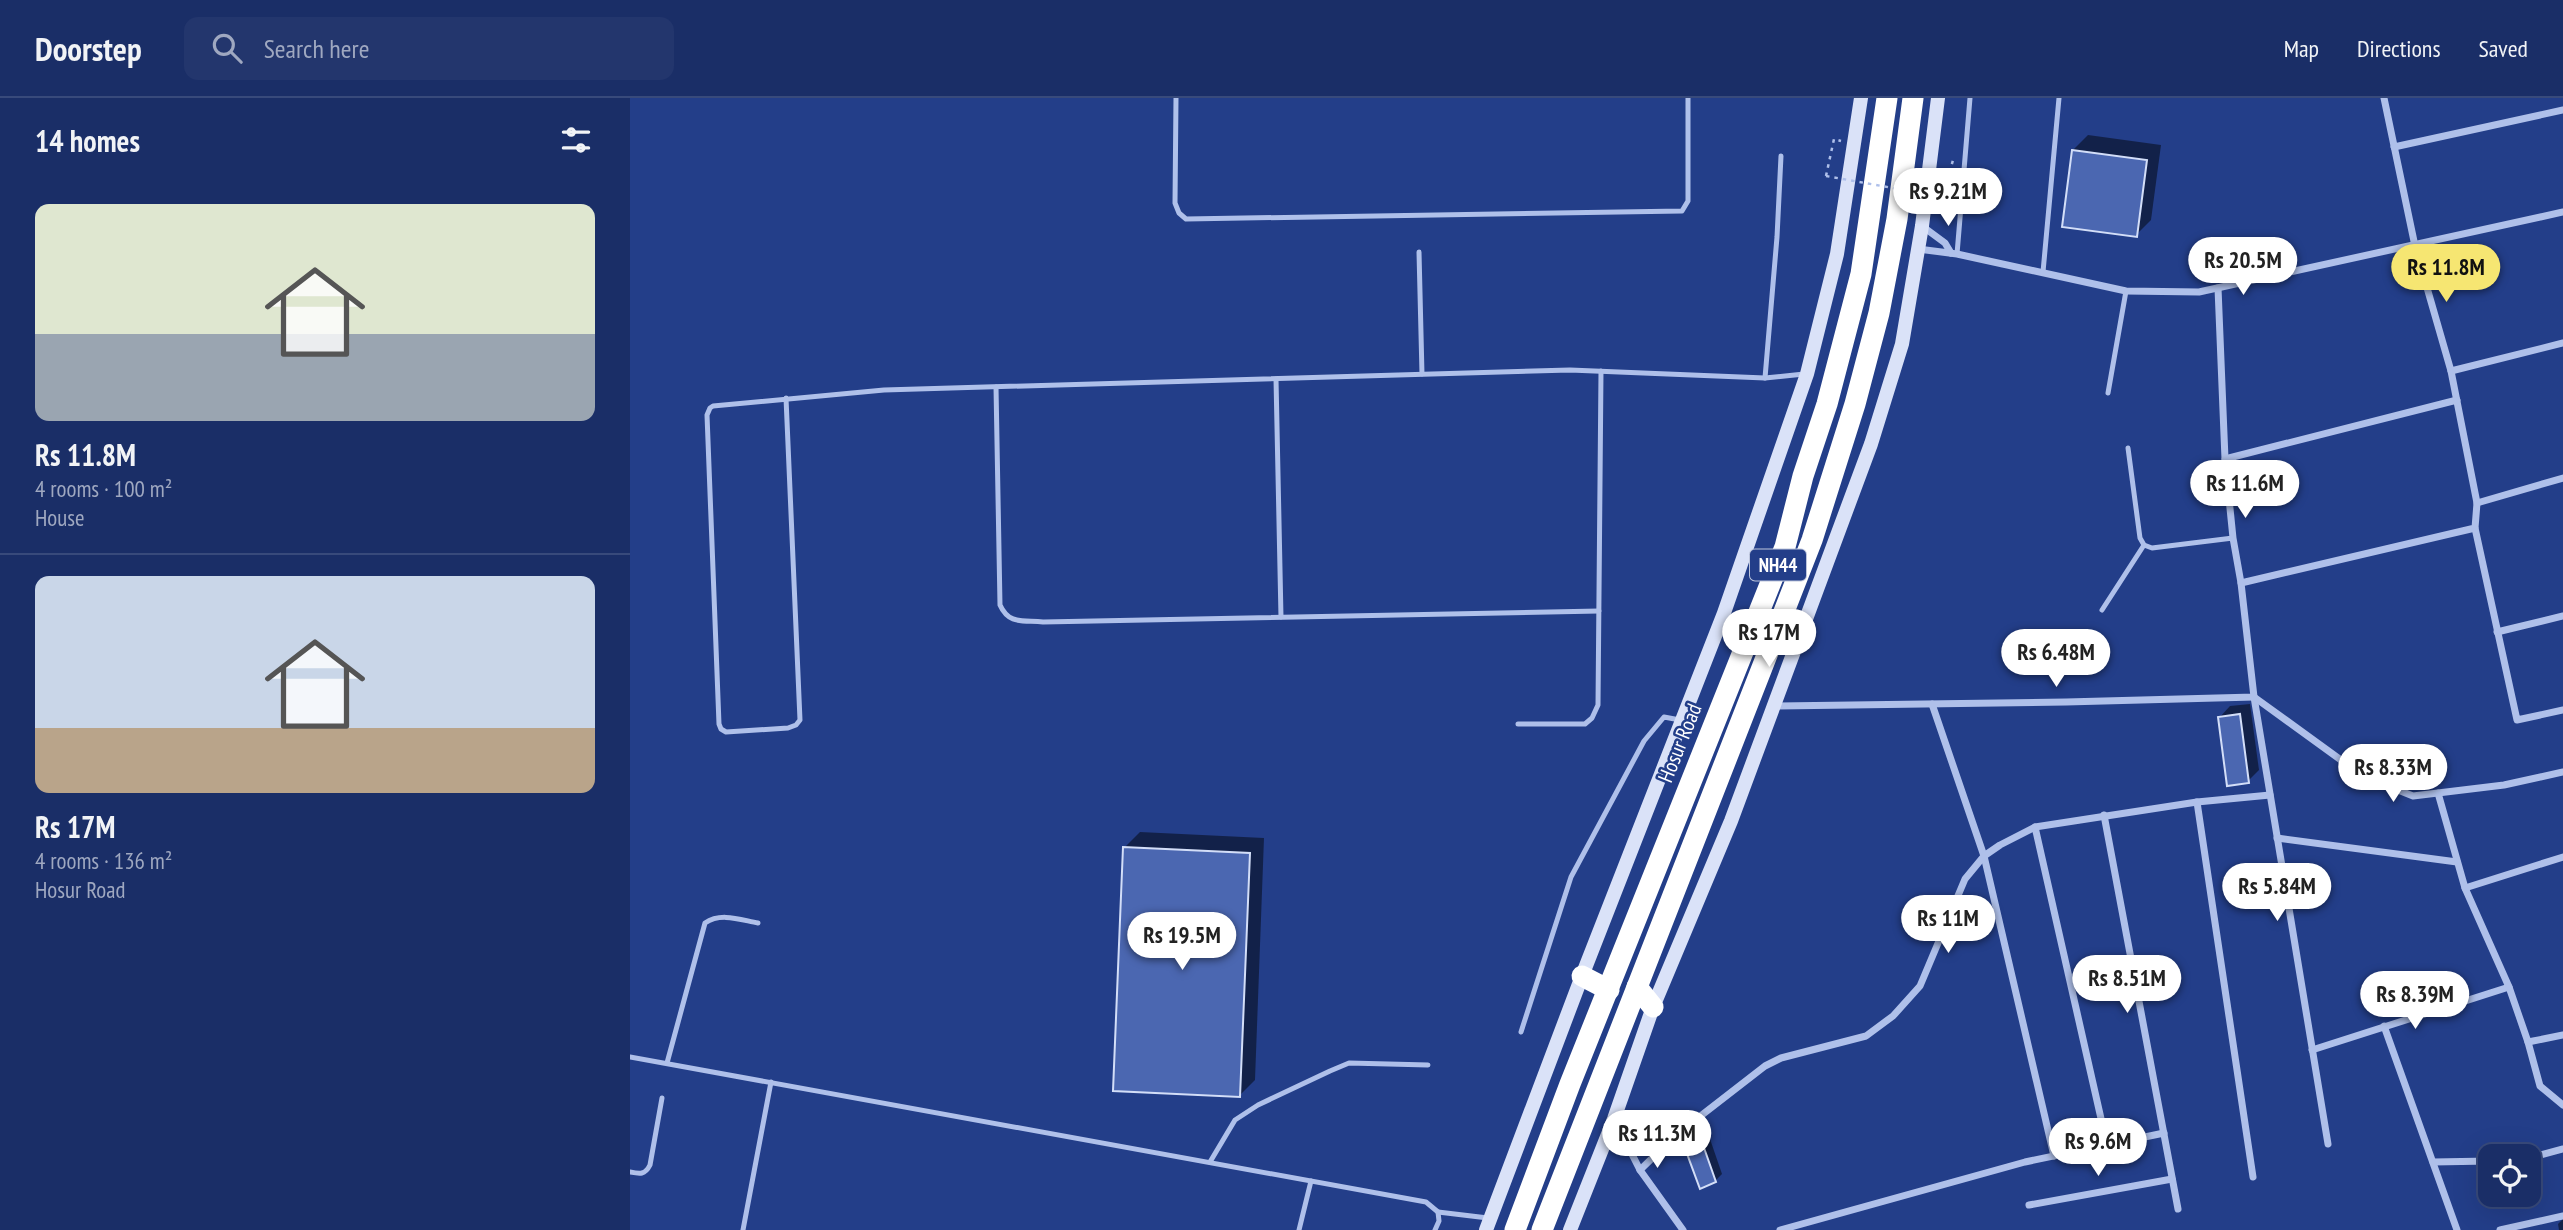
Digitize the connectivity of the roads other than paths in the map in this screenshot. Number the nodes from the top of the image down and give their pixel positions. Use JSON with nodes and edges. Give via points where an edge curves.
{"nodes":[{"id":1,"x":1177,"y":98,"type":"edge"},
{"id":2,"x":1688,"y":98,"type":"edge"},
{"id":3,"x":1861,"y":98,"type":"edge"},
{"id":4,"x":1887,"y":98,"type":"edge"},
{"id":5,"x":1913,"y":98,"type":"edge"},
{"id":6,"x":1938,"y":98,"type":"edge"},
{"id":7,"x":1970,"y":98,"type":"edge"},
{"id":8,"x":2059,"y":98,"type":"edge"},
{"id":9,"x":2384,"y":98,"type":"edge"},
{"id":10,"x":2563,"y":110,"type":"edge"},
{"id":11,"x":2394,"y":147,"type":"junction"},
{"id":12,"x":1781,"y":156,"type":"dead end"},
{"id":13,"x":2563,"y":212,"type":"edge"},
{"id":14,"x":1922,"y":226,"type":"junction"},
{"id":15,"x":2415,"y":246,"type":"junction"},
{"id":16,"x":1917,"y":249,"type":"junction"},
{"id":17,"x":1419,"y":252,"type":"dead end"},
{"id":18,"x":1954,"y":253,"type":"junction"},
{"id":19,"x":2043,"y":272,"type":"junction"},
{"id":20,"x":2218,"y":288,"type":"junction"},
{"id":21,"x":2126,"y":291,"type":"junction"},
{"id":22,"x":2563,"y":342,"type":"edge"},
{"id":23,"x":2451,"y":371,"type":"junction"},
{"id":24,"x":1601,"y":372,"type":"junction"},
{"id":25,"x":1422,"y":374,"type":"junction"},
{"id":26,"x":1807,"y":374,"type":"junction"},
{"id":27,"x":1765,"y":378,"type":"junction"},
{"id":28,"x":1276,"y":379,"type":"junction"},
{"id":29,"x":996,"y":387,"type":"junction"},
{"id":30,"x":2108,"y":393,"type":"dead end"},
{"id":31,"x":786,"y":398,"type":"junction"},
{"id":32,"x":2457,"y":400,"type":"junction"},
{"id":33,"x":2128,"y":448,"type":"dead end"},
{"id":34,"x":2225,"y":459,"type":"junction"},
{"id":35,"x":2563,"y":478,"type":"edge"},
{"id":36,"x":2477,"y":503,"type":"junction"},
{"id":37,"x":2475,"y":528,"type":"junction"},
{"id":38,"x":2233,"y":538,"type":"junction"},
{"id":39,"x":2144,"y":545,"type":"junction"},
{"id":40,"x":2241,"y":583,"type":"junction"},
{"id":41,"x":2102,"y":610,"type":"dead end"},
{"id":42,"x":1598,"y":611,"type":"junction"},
{"id":43,"x":2563,"y":616,"type":"edge"},
{"id":44,"x":1281,"y":617,"type":"junction"},
{"id":45,"x":2497,"y":632,"type":"junction"},
{"id":46,"x":2254,"y":697,"type":"junction"},
{"id":47,"x":1932,"y":704,"type":"junction"},
{"id":48,"x":1774,"y":706,"type":"junction"},
{"id":49,"x":2563,"y":710,"type":"edge"},
{"id":50,"x":1683,"y":720,"type":"junction"},
{"id":51,"x":1518,"y":724,"type":"dead end"},
{"id":52,"x":2563,"y":772,"type":"edge"},
{"id":53,"x":2438,"y":793,"type":"junction"},
{"id":54,"x":2270,"y":795,"type":"junction"},
{"id":55,"x":2197,"y":802,"type":"junction"},
{"id":56,"x":2104,"y":815,"type":"junction"},
{"id":57,"x":2035,"y":827,"type":"junction"},
{"id":58,"x":2277,"y":838,"type":"junction"},
{"id":59,"x":1984,"y":856,"type":"junction"},
{"id":60,"x":2563,"y":857,"type":"edge"},
{"id":61,"x":2458,"y":862,"type":"junction"},
{"id":62,"x":2465,"y":888,"type":"junction"},
{"id":63,"x":758,"y":923,"type":"dead end"},
{"id":64,"x":1582,"y":976,"type":"junction"},
{"id":65,"x":1637,"y":987,"type":"junction"},
{"id":66,"x":2509,"y":987,"type":"junction"},
{"id":67,"x":1609,"y":990,"type":"junction"},
{"id":68,"x":1653,"y":1007,"type":"junction"},
{"id":69,"x":2384,"y":1026,"type":"junction"},
{"id":70,"x":1521,"y":1032,"type":"dead end"},
{"id":71,"x":2563,"y":1035,"type":"edge"},
{"id":72,"x":2528,"y":1042,"type":"junction"},
{"id":73,"x":2312,"y":1050,"type":"junction"},
{"id":74,"x":630,"y":1057,"type":"edge"},
{"id":75,"x":667,"y":1063,"type":"junction"},
{"id":76,"x":1428,"y":1065,"type":"dead end"},
{"id":77,"x":771,"y":1082,"type":"junction"},
{"id":78,"x":662,"y":1098,"type":"dead end"},
{"id":79,"x":2563,"y":1105,"type":"edge"},
{"id":80,"x":1614,"y":1119,"type":"junction"},
{"id":81,"x":2164,"y":1133,"type":"junction"},
{"id":82,"x":2328,"y":1144,"type":"dead end"},
{"id":83,"x":2107,"y":1145,"type":"junction"},
{"id":84,"x":2563,"y":1149,"type":"edge"},
{"id":85,"x":2541,"y":1155,"type":"edge"},
{"id":86,"x":2054,"y":1156,"type":"junction"},
{"id":87,"x":2478,"y":1161,"type":"edge"},
{"id":88,"x":1210,"y":1162,"type":"junction"},
{"id":89,"x":2433,"y":1162,"type":"junction"},
{"id":90,"x":1640,"y":1170,"type":"junction"},
{"id":91,"x":630,"y":1172,"type":"edge"},
{"id":92,"x":2253,"y":1177,"type":"dead end"},
{"id":93,"x":2172,"y":1179,"type":"junction"},
{"id":94,"x":1311,"y":1181,"type":"junction"},
{"id":95,"x":2029,"y":1205,"type":"dead end"},
{"id":96,"x":2178,"y":1209,"type":"dead end"},
{"id":97,"x":1438,"y":1212,"type":"junction"},
{"id":98,"x":2563,"y":1216,"type":"edge"},
{"id":99,"x":1489,"y":1224,"type":"edge"},
{"id":100,"x":743,"y":1230,"type":"edge"},
{"id":101,"x":1298,"y":1230,"type":"edge"},
{"id":102,"x":1435,"y":1230,"type":"edge"},
{"id":103,"x":1515,"y":1230,"type":"edge"},
{"id":104,"x":1542,"y":1230,"type":"edge"},
{"id":105,"x":1570,"y":1230,"type":"edge"},
{"id":106,"x":1683,"y":1230,"type":"edge"},
{"id":107,"x":1780,"y":1230,"type":"edge"},
{"id":108,"x":2457,"y":1230,"type":"edge"},
{"id":109,"x":2500,"y":1230,"type":"edge"}],
"edges":[{"from":1,"to":2,"type":"lane","via":[[1175,202],[1186,219],[1682,211],[1688,201]]},
{"from":3,"to":26,"type":"street","via":[[1836,254]]},
{"from":4,"to":67,"type":"highway","name":"Hosur Road","number":"NH44","via":[[1861,274],[1785,547]]},
{"from":5,"to":65,"type":"highway","number":"NH44","via":[[1880,313],[1847,429],[1808,552]]},
{"from":6,"to":14,"type":"street"},
{"from":7,"to":18,"type":"lane"},
{"from":8,"to":19,"type":"lane"},
{"from":9,"to":11,"type":"street"},
{"from":10,"to":11,"type":"street"},
{"from":11,"to":15,"type":"street"},
{"from":12,"to":27,"type":"lane"},
{"from":13,"to":15,"type":"street"},
{"from":14,"to":16,"type":"street"},
{"from":14,"to":18,"type":"street"},
{"from":15,"to":20,"type":"street"},
{"from":15,"to":23,"type":"street"},
{"from":16,"to":18,"type":"street"},
{"from":16,"to":48,"type":"street","via":[[1902,344],[1871,444]]},
{"from":17,"to":25,"type":"lane"},
{"from":18,"to":19,"type":"street"},
{"from":19,"to":21,"type":"street"},
{"from":20,"to":21,"type":"street"},
{"from":20,"to":34,"type":"street"},
{"from":21,"to":30,"type":"lane"},
{"from":22,"to":23,"type":"street"},
{"from":23,"to":32,"type":"street"},
{"from":24,"to":25,"type":"lane"},
{"from":24,"to":27,"type":"lane"},
{"from":24,"to":42,"type":"lane"},
{"from":25,"to":28,"type":"lane"},
{"from":26,"to":27,"type":"lane"},
{"from":26,"to":50,"type":"street"},
{"from":28,"to":29,"type":"lane"},
{"from":28,"to":44,"type":"lane"},
{"from":29,"to":31,"type":"lane"},
{"from":29,"to":44,"type":"lane","via":[[999,605],[1004,615],[1011,620],[1042,622]]},
{"from":31,"to":31,"type":"lane","via":[[800,720],[788,727],[726,732],[719,724],[707,415],[713,406]]},
{"from":32,"to":34,"type":"street"},
{"from":32,"to":36,"type":"street"},
{"from":33,"to":39,"type":"lane"},
{"from":34,"to":38,"type":"street"},
{"from":35,"to":36,"type":"street"},
{"from":36,"to":37,"type":"street"},
{"from":37,"to":40,"type":"street"},
{"from":37,"to":45,"type":"street"},
{"from":38,"to":39,"type":"lane","via":[[2152,548]]},
{"from":38,"to":40,"type":"street"},
{"from":39,"to":41,"type":"lane"},
{"from":40,"to":46,"type":"street"},
{"from":42,"to":44,"type":"lane"},
{"from":42,"to":51,"type":"lane","via":[[1598,705],[1592,718],[1585,724]]},
{"from":43,"to":45,"type":"street"},
{"from":45,"to":49,"type":"street","via":[[2517,720]]},
{"from":46,"to":47,"type":"street"},
{"from":46,"to":53,"type":"street","via":[[2363,776],[2413,796]]},
{"from":46,"to":54,"type":"street"},
{"from":47,"to":48,"type":"street"},
{"from":47,"to":59,"type":"street"},
{"from":48,"to":68,"type":"street"},
{"from":50,"to":64,"type":"street"},
{"from":50,"to":70,"type":"lane","via":[[1664,717],[1644,741],[1582,855]]},
{"from":52,"to":53,"type":"street"},
{"from":53,"to":61,"type":"street"},
{"from":54,"to":55,"type":"street"},
{"from":54,"to":58,"type":"street"},
{"from":55,"to":56,"type":"street"},
{"from":55,"to":92,"type":"street"},
{"from":56,"to":57,"type":"street"},
{"from":56,"to":81,"type":"street"},
{"from":57,"to":59,"type":"street"},
{"from":57,"to":83,"type":"street"},
{"from":58,"to":61,"type":"street"},
{"from":58,"to":73,"type":"street"},
{"from":59,"to":86,"type":"street"},
{"from":59,"to":90,"type":"street","via":[[1965,879],[1920,986],[1893,1016],[1866,1036],[1765,1066],[1686,1127]]},
{"from":60,"to":62,"type":"street"},
{"from":61,"to":62,"type":"street"},
{"from":62,"to":66,"type":"street"},
{"from":63,"to":75,"type":"lane","via":[[721,916],[705,923]]},
{"from":64,"to":67,"type":"highway"},
{"from":64,"to":99,"type":"street"},
{"from":65,"to":68,"type":"highway"},
{"from":65,"to":104,"type":"highway","number":"NH44"},
{"from":66,"to":69,"type":"street"},
{"from":66,"to":72,"type":"street"},
{"from":67,"to":103,"type":"highway","name":"Hosur Road","number":"NH44"},
{"from":68,"to":80,"type":"street"},
{"from":69,"to":73,"type":"street"},
{"from":69,"to":89,"type":"street"},
{"from":71,"to":72,"type":"street"},
{"from":72,"to":79,"type":"street","via":[[2540,1086]]},
{"from":73,"to":82,"type":"street"},
{"from":74,"to":75,"type":"lane"},
{"from":75,"to":77,"type":"lane"},
{"from":76,"to":88,"type":"lane","via":[[1349,1063],[1330,1071],[1235,1120]]},
{"from":77,"to":88,"type":"lane"},
{"from":77,"to":100,"type":"lane"},
{"from":78,"to":91,"type":"lane","via":[[650,1165],[641,1174]]},
{"from":80,"to":90,"type":"street"},
{"from":80,"to":105,"type":"street"},
{"from":81,"to":83,"type":"street"},
{"from":81,"to":93,"type":"street"},
{"from":83,"to":86,"type":"street"},
{"from":84,"to":85,"type":"street"},
{"from":86,"to":107,"type":"street"},
{"from":87,"to":89,"type":"street"},
{"from":88,"to":94,"type":"lane"},
{"from":89,"to":108,"type":"street"},
{"from":90,"to":106,"type":"street"},
{"from":93,"to":95,"type":"street"},
{"from":93,"to":96,"type":"street"},
{"from":94,"to":97,"type":"lane","via":[[1426,1202]]},
{"from":94,"to":101,"type":"lane"},
{"from":97,"to":99,"type":"lane"},
{"from":97,"to":102,"type":"lane"},
{"from":98,"to":109,"type":"street"}]}
